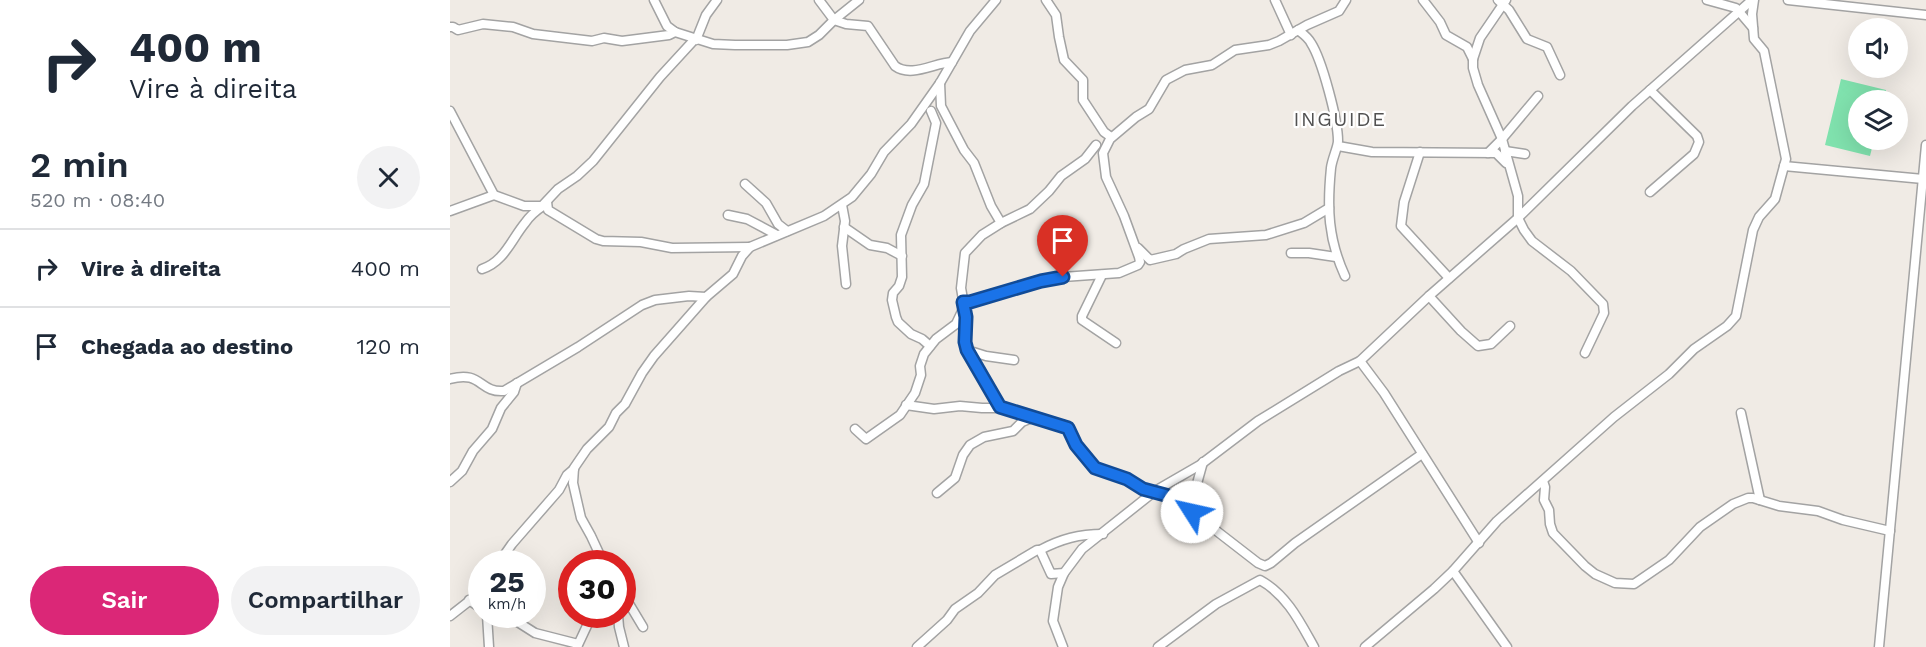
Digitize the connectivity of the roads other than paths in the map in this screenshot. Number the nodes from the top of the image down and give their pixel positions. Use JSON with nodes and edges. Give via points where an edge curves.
{"nodes":[{"id":1,"x":654,"y":0,"type":"edge"},
{"id":2,"x":717,"y":0,"type":"edge"},
{"id":3,"x":819,"y":0,"type":"edge"},
{"id":4,"x":859,"y":0,"type":"edge"},
{"id":5,"x":1046,"y":0,"type":"edge"},
{"id":6,"x":1275,"y":0,"type":"edge"},
{"id":7,"x":1346,"y":0,"type":"edge"},
{"id":8,"x":1424,"y":0,"type":"edge"},
{"id":9,"x":1707,"y":0,"type":"edge"},
{"id":10,"x":1753,"y":0,"type":"edge"},
{"id":11,"x":1788,"y":0,"type":"edge"},
{"id":12,"x":994,"y":1,"type":"edge"},
{"id":13,"x":1502,"y":2,"type":"edge"},
{"id":14,"x":1739,"y":10,"type":"junction"},
{"id":15,"x":1926,"y":15,"type":"edge"},
{"id":16,"x":834,"y":20,"type":"junction"},
{"id":17,"x":450,"y":27,"type":"edge"},
{"id":18,"x":1754,"y":30,"type":"junction"},
{"id":19,"x":675,"y":32,"type":"junction"},
{"id":20,"x":1294,"y":33,"type":"junction"},
{"id":21,"x":695,"y":40,"type":"junction"},
{"id":22,"x":1473,"y":59,"type":"junction"},
{"id":23,"x":952,"y":62,"type":"junction"},
{"id":24,"x":1560,"y":75,"type":"dead end"},
{"id":25,"x":940,"y":83,"type":"junction"},
{"id":26,"x":1650,"y":90,"type":"junction"},
{"id":27,"x":1538,"y":96,"type":"dead end"},
{"id":28,"x":450,"y":111,"type":"edge"},
{"id":29,"x":931,"y":111,"type":"junction"},
{"id":30,"x":945,"y":113,"type":"junction"},
{"id":31,"x":915,"y":119,"type":"junction"},
{"id":32,"x":1111,"y":138,"type":"junction"},
{"id":33,"x":1502,"y":139,"type":"junction"},
{"id":34,"x":1096,"y":145,"type":"dead end"},
{"id":35,"x":1338,"y":146,"type":"junction"},
{"id":36,"x":1926,"y":146,"type":"edge"},
{"id":37,"x":1505,"y":151,"type":"junction"},
{"id":38,"x":1420,"y":152,"type":"junction"},
{"id":39,"x":1488,"y":153,"type":"junction"},
{"id":40,"x":1525,"y":154,"type":"dead end"},
{"id":41,"x":1784,"y":166,"type":"junction"},
{"id":42,"x":1509,"y":167,"type":"junction"},
{"id":43,"x":1923,"y":179,"type":"junction"},
{"id":44,"x":745,"y":184,"type":"dead end"},
{"id":45,"x":1650,"y":192,"type":"dead end"},
{"id":46,"x":494,"y":195,"type":"junction"},
{"id":47,"x":546,"y":206,"type":"junction"},
{"id":48,"x":842,"y":206,"type":"junction"},
{"id":49,"x":1329,"y":208,"type":"junction"},
{"id":50,"x":450,"y":211,"type":"edge"},
{"id":51,"x":728,"y":214,"type":"dead end"},
{"id":52,"x":1518,"y":218,"type":"junction"},
{"id":53,"x":1001,"y":223,"type":"junction"},
{"id":54,"x":844,"y":227,"type":"junction"},
{"id":55,"x":787,"y":231,"type":"junction"},
{"id":56,"x":777,"y":235,"type":"junction"},
{"id":57,"x":1135,"y":244,"type":"junction"},
{"id":58,"x":750,"y":247,"type":"junction"},
{"id":59,"x":1291,"y":253,"type":"dead end"},
{"id":60,"x":902,"y":256,"type":"junction"},
{"id":61,"x":1336,"y":257,"type":"junction"},
{"id":62,"x":482,"y":269,"type":"dead end"},
{"id":63,"x":1102,"y":275,"type":"junction"},
{"id":64,"x":1345,"y":276,"type":"dead end"},
{"id":65,"x":1449,"y":278,"type":"junction"},
{"id":66,"x":846,"y":284,"type":"dead end"},
{"id":67,"x":1429,"y":296,"type":"junction"},
{"id":68,"x":706,"y":297,"type":"junction"},
{"id":69,"x":963,"y":305,"type":"junction"},
{"id":70,"x":1510,"y":326,"type":"dead end"},
{"id":71,"x":1116,"y":343,"type":"dead end"},
{"id":72,"x":930,"y":346,"type":"junction"},
{"id":73,"x":967,"y":350,"type":"junction"},
{"id":74,"x":1585,"y":353,"type":"dead end"},
{"id":75,"x":1014,"y":360,"type":"dead end"},
{"id":76,"x":1360,"y":361,"type":"junction"},
{"id":77,"x":450,"y":379,"type":"edge"},
{"id":78,"x":518,"y":383,"type":"junction"},
{"id":79,"x":906,"y":405,"type":"junction"},
{"id":80,"x":1002,"y":408,"type":"junction"},
{"id":81,"x":1741,"y":413,"type":"dead end"},
{"id":82,"x":1032,"y":418,"type":"junction"},
{"id":83,"x":855,"y":429,"type":"dead end"},
{"id":84,"x":1422,"y":454,"type":"junction"},
{"id":85,"x":1204,"y":462,"type":"junction"},
{"id":86,"x":574,"y":468,"type":"junction"},
{"id":87,"x":1543,"y":481,"type":"junction"},
{"id":88,"x":450,"y":482,"type":"edge"},
{"id":89,"x":1155,"y":491,"type":"junction"},
{"id":90,"x":937,"y":493,"type":"dead end"},
{"id":91,"x":1528,"y":495,"type":"junction"},
{"id":92,"x":1760,"y":500,"type":"junction"},
{"id":93,"x":1547,"y":506,"type":"junction"},
{"id":94,"x":1196,"y":515,"type":"junction"},
{"id":95,"x":1890,"y":531,"type":"junction"},
{"id":96,"x":1102,"y":534,"type":"junction"},
{"id":97,"x":1479,"y":543,"type":"junction"},
{"id":98,"x":508,"y":550,"type":"edge"},
{"id":99,"x":597,"y":550,"type":"edge"},
{"id":100,"x":1041,"y":550,"type":"junction"},
{"id":101,"x":1452,"y":571,"type":"junction"},
{"id":102,"x":1064,"y":573,"type":"junction"},
{"id":103,"x":1052,"y":574,"type":"junction"},
{"id":104,"x":1058,"y":587,"type":"junction"},
{"id":105,"x":468,"y":601,"type":"edge"},
{"id":106,"x":636,"y":615,"type":"edge"},
{"id":107,"x":450,"y":616,"type":"edge"},
{"id":108,"x":643,"y":627,"type":"dead end"},
{"id":109,"x":488,"y":628,"type":"edge"},
{"id":110,"x":527,"y":628,"type":"edge"},
{"id":111,"x":586,"y":628,"type":"edge"},
{"id":112,"x":619,"y":628,"type":"edge"},
{"id":113,"x":578,"y":645,"type":"edge"},
{"id":114,"x":489,"y":647,"type":"edge"},
{"id":115,"x":624,"y":647,"type":"edge"},
{"id":116,"x":917,"y":647,"type":"edge"},
{"id":117,"x":1063,"y":647,"type":"edge"},
{"id":118,"x":1158,"y":647,"type":"edge"},
{"id":119,"x":1314,"y":647,"type":"edge"},
{"id":120,"x":1365,"y":647,"type":"edge"},
{"id":121,"x":1506,"y":647,"type":"edge"},
{"id":122,"x":1880,"y":647,"type":"edge"}],
"edges":[{"from":1,"to":19,"type":"street","via":[[667,26]]},
{"from":2,"to":21,"type":"street"},
{"from":3,"to":16,"type":"street"},
{"from":4,"to":16,"type":"street"},
{"from":5,"to":32,"type":"street","via":[[1056,15],[1064,60],[1083,80],[1083,100]]},
{"from":6,"to":20,"type":"street"},
{"from":7,"to":20,"type":"street","via":[[1339,11]]},
{"from":8,"to":22,"type":"street","via":[[1446,35],[1467,47]]},
{"from":9,"to":14,"type":"street"},
{"from":10,"to":14,"type":"street"},
{"from":10,"to":18,"type":"street"},
{"from":11,"to":15,"type":"street"},
{"from":12,"to":23,"type":"street"},
{"from":13,"to":22,"type":"street","via":[[1480,38]]},
{"from":13,"to":24,"type":"street","via":[[1527,39],[1547,47]]},
{"from":14,"to":18,"type":"street"},
{"from":14,"to":26,"type":"street"},
{"from":16,"to":21,"type":"street","via":[[817,37],[800,44],[722,45]]},
{"from":16,"to":23,"type":"street","via":[[868,27],[895,66],[902,70]]},
{"from":17,"to":19,"type":"street","via":[[458,30],[483,24],[592,41]]},
{"from":18,"to":41,"type":"street","via":[[1755,41],[1764,51],[1786,156]]},
{"from":19,"to":21,"type":"street"},
{"from":20,"to":32,"type":"street","via":[[1269,45],[1235,50],[1209,67],[1185,70],[1166,80],[1149,109]]},
{"from":20,"to":35,"type":"street","via":[[1307,37],[1316,53],[1332,106]]},
{"from":21,"to":47,"type":"street","via":[[593,161],[558,189]]},
{"from":22,"to":33,"type":"street","via":[[1478,85]]},
{"from":23,"to":25,"type":"street"},
{"from":25,"to":30,"type":"street"},
{"from":25,"to":31,"type":"street"},
{"from":26,"to":45,"type":"street","via":[[1699,142],[1694,154]]},
{"from":26,"to":52,"type":"street"},
{"from":27,"to":33,"type":"street"},
{"from":28,"to":46,"type":"street"},
{"from":29,"to":30,"type":"street"},
{"from":29,"to":31,"type":"street"},
{"from":29,"to":60,"type":"street","via":[[936,123],[922,188],[902,235]]},
{"from":30,"to":53,"type":"street","via":[[974,163]]},
{"from":31,"to":48,"type":"street"},
{"from":32,"to":57,"type":"street","via":[[1103,153],[1106,177]]},
{"from":33,"to":37,"type":"street"},
{"from":33,"to":39,"type":"street"},
{"from":34,"to":53,"type":"street","via":[[1030,209]]},
{"from":35,"to":38,"type":"street","via":[[1372,152]]},
{"from":35,"to":49,"type":"street","via":[[1332,163]]},
{"from":36,"to":43,"type":"street"},
{"from":37,"to":40,"type":"street"},
{"from":37,"to":42,"type":"street"},
{"from":38,"to":39,"type":"street"},
{"from":38,"to":65,"type":"street","via":[[1404,202],[1401,226]]},
{"from":39,"to":42,"type":"street","via":[[1496,153]]},
{"from":41,"to":43,"type":"street"},
{"from":41,"to":87,"type":"street","via":[[1774,199],[1753,230],[1734,318]]},
{"from":42,"to":52,"type":"street","via":[[1518,196]]},
{"from":43,"to":95,"type":"street"},
{"from":44,"to":55,"type":"street"},
{"from":46,"to":47,"type":"street","via":[[524,206]]},
{"from":46,"to":50,"type":"street"},
{"from":47,"to":58,"type":"street","via":[[603,241],[672,248]]},
{"from":47,"to":62,"type":"street","via":[[524,223],[501,258]]},
{"from":48,"to":54,"type":"street"},
{"from":48,"to":55,"type":"street"},
{"from":49,"to":57,"type":"street","via":[[1282,230],[1259,236],[1203,240],[1176,254],[1150,260]]},
{"from":49,"to":61,"type":"street"},
{"from":51,"to":56,"type":"street"},
{"from":52,"to":65,"type":"street"},
{"from":52,"to":74,"type":"street","via":[[1532,241],[1603,304],[1604,314]]},
{"from":53,"to":69,"type":"street","via":[[966,251]]},
{"from":54,"to":60,"type":"street","via":[[870,245]]},
{"from":54,"to":66,"type":"street"},
{"from":55,"to":56,"type":"street"},
{"from":56,"to":58,"type":"street"},
{"from":57,"to":63,"type":"street","via":[[1138,265]]},
{"from":58,"to":68,"type":"street","via":[[733,274]]},
{"from":59,"to":61,"type":"street"},
{"from":60,"to":72,"type":"street","via":[[902,277],[892,296],[896,317]]},
{"from":61,"to":64,"type":"street"},
{"from":63,"to":69,"type":"street","via":[[1041,281]]},
{"from":63,"to":71,"type":"street","via":[[1082,320]]},
{"from":65,"to":67,"type":"street"},
{"from":67,"to":70,"type":"street","via":[[1478,346],[1491,344]]},
{"from":67,"to":76,"type":"street"},
{"from":68,"to":78,"type":"street","via":[[655,300],[642,305]]},
{"from":68,"to":86,"type":"street","via":[[654,356],[609,427]]},
{"from":69,"to":72,"type":"street","via":[[954,326]]},
{"from":69,"to":73,"type":"street"},
{"from":72,"to":79,"type":"street","via":[[920,364],[916,391]]},
{"from":73,"to":75,"type":"street"},
{"from":73,"to":80,"type":"street"},
{"from":76,"to":84,"type":"street"},
{"from":76,"to":85,"type":"street","via":[[1258,421]]},
{"from":77,"to":78,"type":"street","via":[[470,376],[500,391]]},
{"from":78,"to":88,"type":"street","via":[[492,429]]},
{"from":79,"to":80,"type":"street","via":[[933,409]]},
{"from":79,"to":83,"type":"street","via":[[897,418],[866,439]]},
{"from":80,"to":82,"type":"street"},
{"from":81,"to":92,"type":"street"},
{"from":82,"to":89,"type":"street","via":[[1068,428],[1076,445],[1098,470]]},
{"from":82,"to":90,"type":"street","via":[[1013,431],[984,437],[970,445],[955,478]]},
{"from":84,"to":94,"type":"street","via":[[1265,566]]},
{"from":84,"to":97,"type":"street"},
{"from":85,"to":89,"type":"street"},
{"from":85,"to":94,"type":"street","via":[[1192,498]]},
{"from":86,"to":98,"type":"street"},
{"from":86,"to":99,"type":"street","via":[[580,518]]},
{"from":87,"to":91,"type":"street"},
{"from":87,"to":93,"type":"street"},
{"from":89,"to":94,"type":"street","via":[[1183,504],[1198,519]]},
{"from":89,"to":96,"type":"street"},
{"from":91,"to":93,"type":"street"},
{"from":91,"to":97,"type":"street"},
{"from":92,"to":93,"type":"street","via":[[1748,498],[1732,504],[1696,531],[1669,560],[1634,584],[1615,583],[1595,574],[1573,555],[1553,533]]},
{"from":92,"to":95,"type":"street"},
{"from":95,"to":122,"type":"street"},
{"from":96,"to":100,"type":"street","via":[[1082,534]]},
{"from":96,"to":102,"type":"street","via":[[1082,549]]},
{"from":97,"to":101,"type":"street"},
{"from":100,"to":103,"type":"street"},
{"from":100,"to":116,"type":"street","via":[[995,575]]},
{"from":101,"to":120,"type":"street"},
{"from":101,"to":121,"type":"street"},
{"from":102,"to":103,"type":"street"},
{"from":102,"to":104,"type":"street"},
{"from":103,"to":104,"type":"street"},
{"from":104,"to":117,"type":"street","via":[[1053,621]]},
{"from":105,"to":107,"type":"street"},
{"from":106,"to":108,"type":"street"},
{"from":109,"to":114,"type":"street"},
{"from":110,"to":113,"type":"street"},
{"from":111,"to":113,"type":"street"},
{"from":112,"to":115,"type":"street"},
{"from":118,"to":119,"type":"street","via":[[1216,604],[1260,580],[1292,610]]}]}
